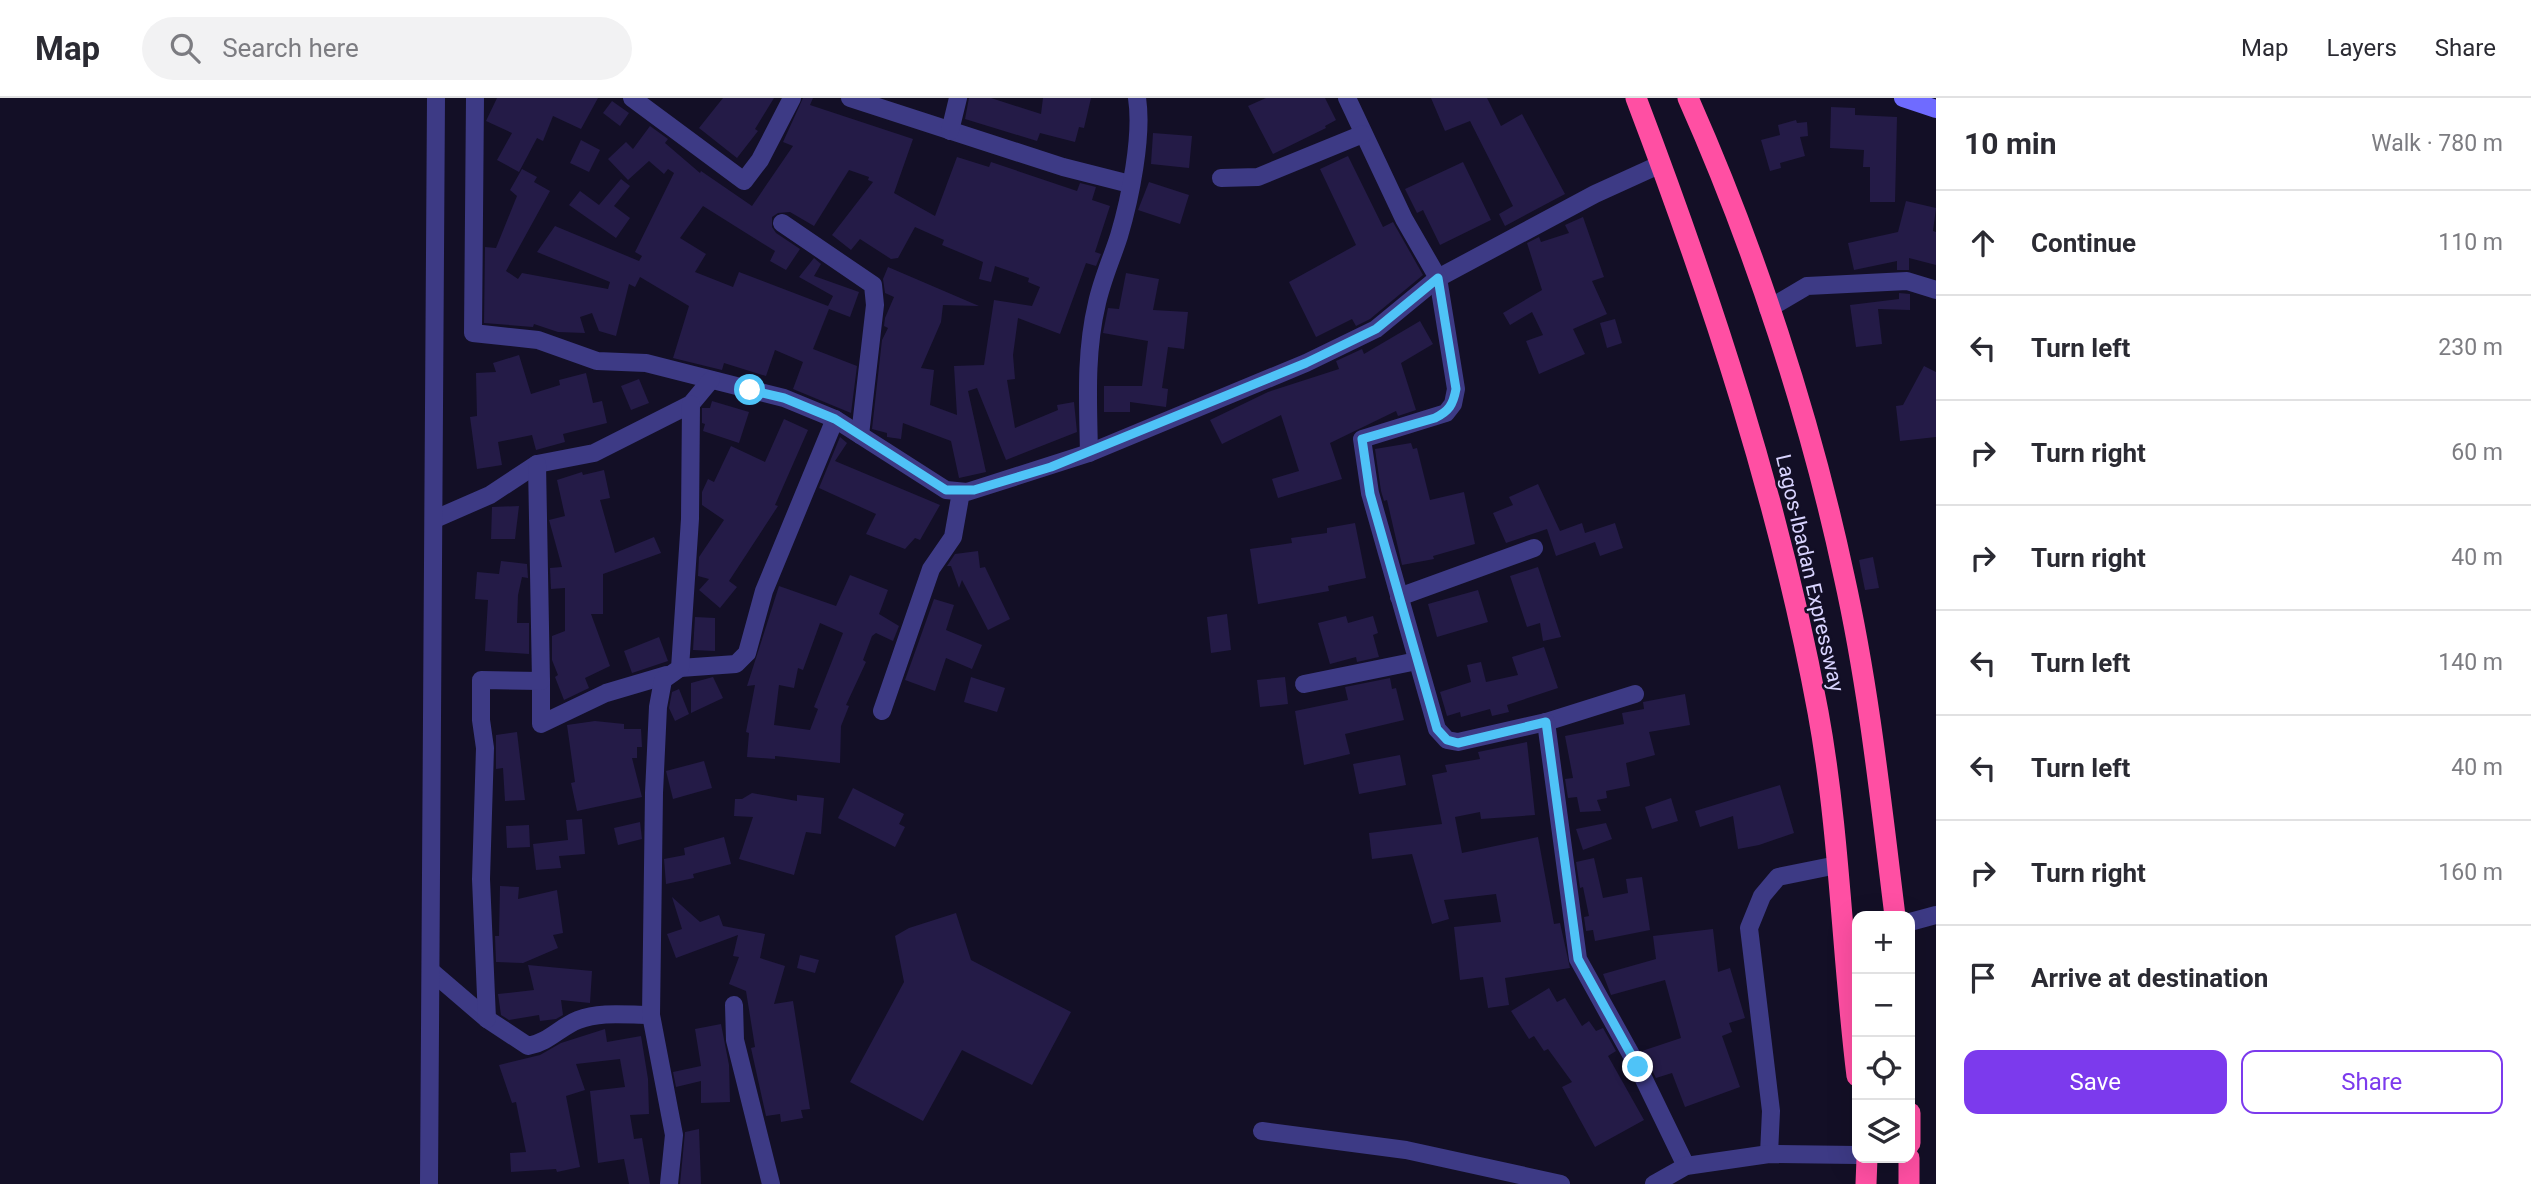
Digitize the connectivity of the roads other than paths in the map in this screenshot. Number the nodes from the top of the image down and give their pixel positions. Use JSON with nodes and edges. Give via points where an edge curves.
{"nodes":[{"id":1,"x":436,"y":98,"type":"edge"},
{"id":2,"x":475,"y":98,"type":"edge"},
{"id":3,"x":632,"y":98,"type":"edge"},
{"id":4,"x":792,"y":98,"type":"edge"},
{"id":5,"x":850,"y":98,"type":"edge"},
{"id":6,"x":958,"y":98,"type":"edge"},
{"id":7,"x":1137,"y":98,"type":"edge"},
{"id":8,"x":1347,"y":98,"type":"edge"},
{"id":9,"x":1636,"y":98,"type":"edge"},
{"id":10,"x":1903,"y":98,"type":"edge"},
{"id":11,"x":1692,"y":99,"type":"edge"},
{"id":12,"x":1932,"y":105,"type":"edge"},
{"id":13,"x":950,"y":131,"type":"junction"},
{"id":14,"x":1363,"y":134,"type":"junction"},
{"id":15,"x":1661,"y":164,"type":"junction"},
{"id":16,"x":1221,"y":177,"type":"dead end"},
{"id":17,"x":1130,"y":184,"type":"junction"},
{"id":18,"x":782,"y":223,"type":"dead end"},
{"id":19,"x":1438,"y":278,"type":"junction"},
{"id":20,"x":1936,"y":290,"type":"edge"},
{"id":21,"x":1768,"y":309,"type":"junction"},
{"id":22,"x":711,"y":380,"type":"junction"},
{"id":23,"x":691,"y":404,"type":"junction"},
{"id":24,"x":835,"y":419,"type":"junction"},
{"id":25,"x":860,"y":435,"type":"junction"},
{"id":26,"x":1089,"y":453,"type":"junction"},
{"id":27,"x":537,"y":464,"type":"junction"},
{"id":28,"x":961,"y":492,"type":"junction"},
{"id":29,"x":435,"y":519,"type":"junction"},
{"id":30,"x":1534,"y":548,"type":"dead end"},
{"id":31,"x":1399,"y":597,"type":"junction"},
{"id":32,"x":1417,"y":662,"type":"junction"},
{"id":33,"x":674,"y":672,"type":"junction"},
{"id":34,"x":541,"y":681,"type":"junction"},
{"id":35,"x":1304,"y":684,"type":"dead end"},
{"id":36,"x":1634,"y":694,"type":"dead end"},
{"id":37,"x":881,"y":711,"type":"dead end"},
{"id":38,"x":1546,"y":722,"type":"junction"},
{"id":39,"x":1837,"y":865,"type":"junction"},
{"id":40,"x":1894,"y":911,"type":"edge"},
{"id":41,"x":1936,"y":915,"type":"edge"},
{"id":42,"x":1915,"y":921,"type":"edge"},
{"id":43,"x":431,"y":971,"type":"junction"},
{"id":44,"x":734,"y":1005,"type":"dead end"},
{"id":45,"x":651,"y":1015,"type":"junction"},
{"id":46,"x":486,"y":1019,"type":"junction"},
{"id":47,"x":1854,"y":1037,"type":"edge"},
{"id":48,"x":1262,"y":1131,"type":"dead end"},
{"id":49,"x":1769,"y":1154,"type":"junction"},
{"id":50,"x":1852,"y":1156,"type":"edge"},
{"id":51,"x":1867,"y":1163,"type":"edge"},
{"id":52,"x":1909,"y":1163,"type":"edge"},
{"id":53,"x":1686,"y":1166,"type":"junction"},
{"id":54,"x":429,"y":1184,"type":"edge"},
{"id":55,"x":669,"y":1184,"type":"edge"},
{"id":56,"x":771,"y":1184,"type":"edge"},
{"id":57,"x":1561,"y":1184,"type":"edge"},
{"id":58,"x":1654,"y":1184,"type":"edge"},
{"id":59,"x":1866,"y":1184,"type":"edge"},
{"id":60,"x":1909,"y":1184,"type":"edge"}],
"edges":[{"from":1,"to":29,"type":"street"},
{"from":2,"to":22,"type":"street","via":[[473,333],[538,340],[597,361],[646,363]]},
{"from":3,"to":4,"type":"street","via":[[744,181]]},
{"from":5,"to":13,"type":"street"},
{"from":6,"to":13,"type":"street"},
{"from":7,"to":17,"type":"street","via":[[1140,116]]},
{"from":8,"to":14,"type":"street"},
{"from":9,"to":15,"type":"highway","name":"Lagos-Ibadan Expressway"},
{"from":10,"to":12,"type":"street"},
{"from":11,"to":21,"type":"highway","name":"Lagos-Ibadan Expressway"},
{"from":13,"to":17,"type":"street"},
{"from":14,"to":16,"type":"street","via":[[1258,177]]},
{"from":14,"to":19,"type":"street"},
{"from":15,"to":19,"type":"street"},
{"from":15,"to":39,"type":"highway","name":"Lagos-Ibadan Expressway","via":[[1767,483],[1818,714]]},
{"from":17,"to":26,"type":"street","via":[[1120,234],[1097,301],[1086,365]]},
{"from":18,"to":25,"type":"street","via":[[873,285],[875,305]]},
{"from":19,"to":26,"type":"street","via":[[1376,329]]},
{"from":19,"to":31,"type":"street","via":[[1456,389],[1453,404],[1435,418],[1362,439],[1370,494]]},
{"from":20,"to":21,"type":"street","via":[[1907,281],[1807,286]]},
{"from":21,"to":40,"type":"highway","name":"Lagos-Ibadan Expressway","via":[[1801,408],[1844,576],[1869,715]]},
{"from":22,"to":23,"type":"street"},
{"from":22,"to":24,"type":"street","via":[[784,398]]},
{"from":23,"to":27,"type":"street","via":[[594,453]]},
{"from":23,"to":33,"type":"street","via":[[690,519]]},
{"from":24,"to":25,"type":"street"},
{"from":24,"to":33,"type":"street","via":[[764,591],[747,653],[736,664]]},
{"from":25,"to":28,"type":"street","via":[[946,490]]},
{"from":26,"to":28,"type":"street"},
{"from":27,"to":29,"type":"street","via":[[490,495]]},
{"from":27,"to":34,"type":"street"},
{"from":28,"to":37,"type":"street","via":[[953,537],[931,569]]},
{"from":29,"to":43,"type":"street"},
{"from":30,"to":31,"type":"street"},
{"from":31,"to":32,"type":"street"},
{"from":32,"to":35,"type":"street"},
{"from":32,"to":38,"type":"street","via":[[1437,729],[1447,740],[1458,743]]},
{"from":33,"to":34,"type":"street","via":[[606,693],[541,724]]},
{"from":33,"to":45,"type":"street","via":[[658,707]]},
{"from":34,"to":46,"type":"street","via":[[481,680]]},
{"from":36,"to":38,"type":"street"},
{"from":38,"to":53,"type":"street","via":[[1578,959]]},
{"from":39,"to":47,"type":"highway","name":"Lagos-Ibadan Expressway"},
{"from":39,"to":49,"type":"street","via":[[1777,877],[1762,896],[1749,928],[1771,1111]]},
{"from":41,"to":42,"type":"street"},
{"from":43,"to":46,"type":"street"},
{"from":43,"to":54,"type":"street"},
{"from":44,"to":56,"type":"street","via":[[735,1040]]},
{"from":45,"to":46,"type":"street","via":[[599,1014],[576,1020],[546,1041],[528,1046]]},
{"from":45,"to":55,"type":"street","via":[[674,1135]]},
{"from":48,"to":57,"type":"street","via":[[1406,1150]]},
{"from":49,"to":50,"type":"street"},
{"from":49,"to":53,"type":"street"},
{"from":51,"to":59,"type":"highway"},
{"from":52,"to":60,"type":"highway"},
{"from":53,"to":58,"type":"street"}]}
